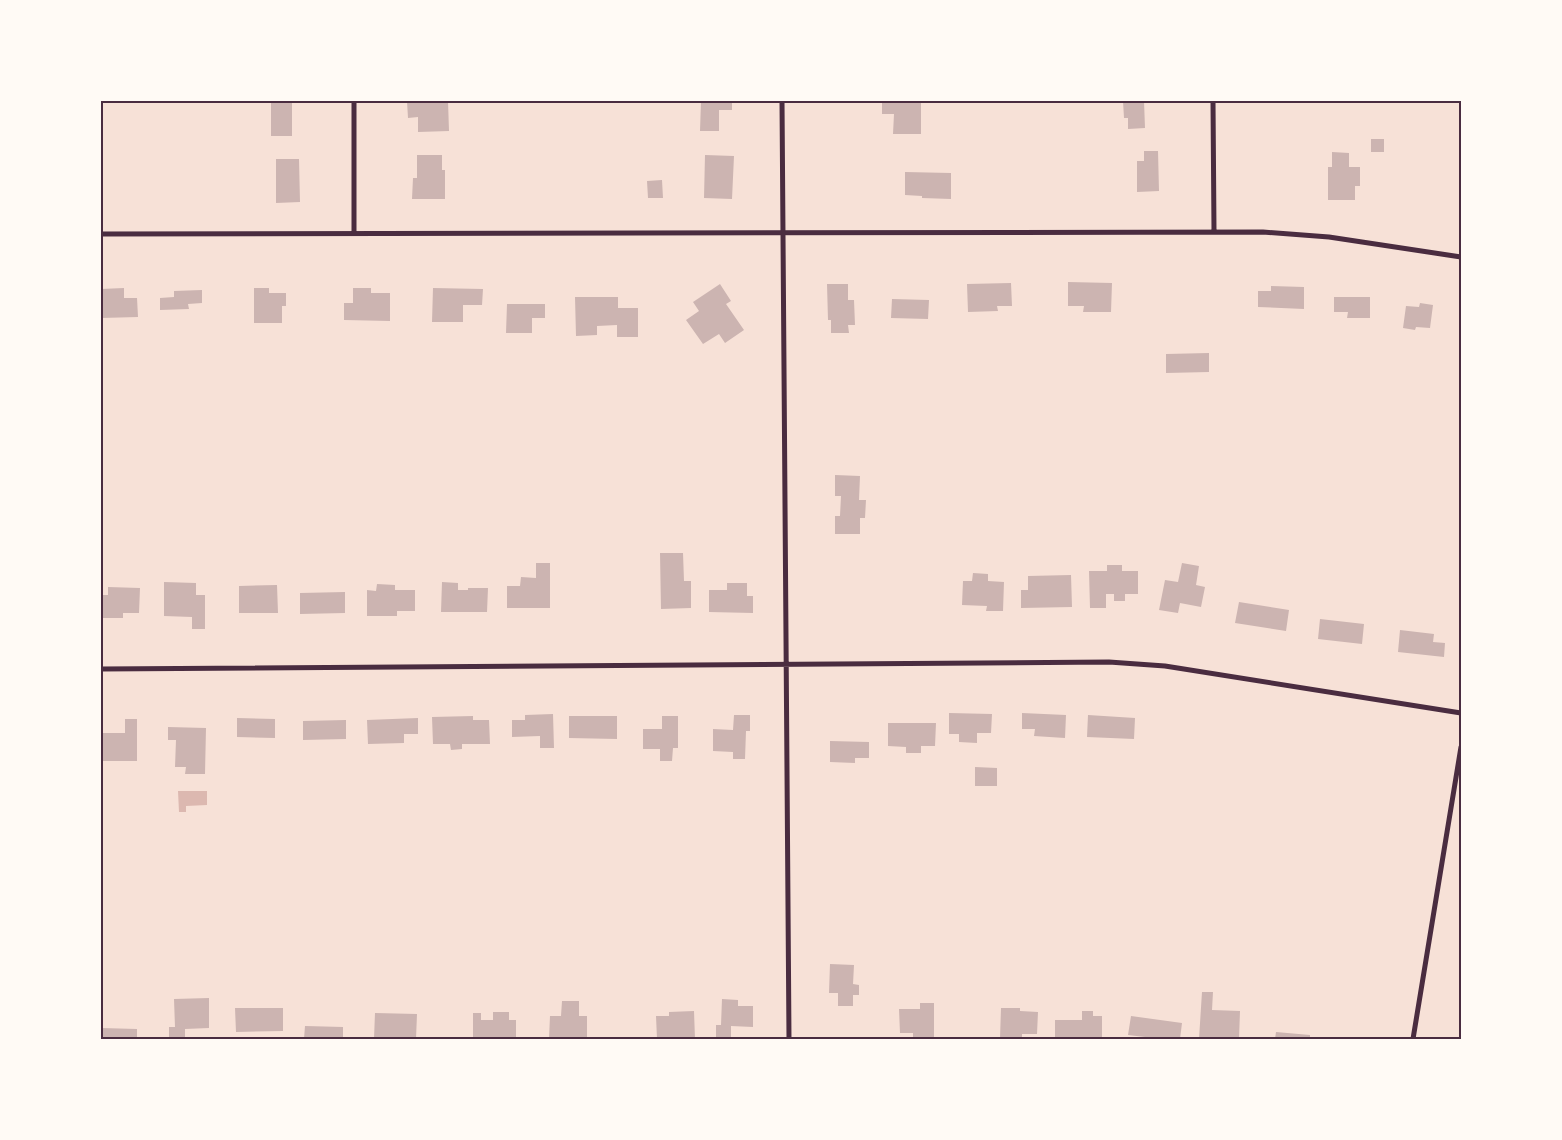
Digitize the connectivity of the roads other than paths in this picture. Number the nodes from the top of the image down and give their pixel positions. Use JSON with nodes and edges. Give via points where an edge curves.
{"nodes":[{"id":1,"x":354,"y":101,"type":"edge"},
{"id":2,"x":782,"y":101,"type":"edge"},
{"id":3,"x":1213,"y":101,"type":"edge"},
{"id":4,"x":1214,"y":231,"type":"junction"},
{"id":5,"x":783,"y":233,"type":"junction"},
{"id":6,"x":101,"y":234,"type":"edge"},
{"id":7,"x":354,"y":234,"type":"junction"},
{"id":8,"x":1461,"y":257,"type":"edge"},
{"id":9,"x":786,"y":663,"type":"junction"},
{"id":10,"x":101,"y":669,"type":"edge"},
{"id":11,"x":1461,"y":714,"type":"edge"},
{"id":12,"x":1461,"y":748,"type":"edge"},
{"id":13,"x":790,"y":1039,"type":"edge"},
{"id":14,"x":1414,"y":1039,"type":"edge"}],
"edges":[{"from":1,"to":7,"type":"street"},
{"from":2,"to":5,"type":"street"},
{"from":3,"to":4,"type":"street"},
{"from":4,"to":5,"type":"street"},
{"from":4,"to":8,"type":"street","via":[[1306,234]]},
{"from":5,"to":7,"type":"street"},
{"from":5,"to":9,"type":"street"},
{"from":6,"to":7,"type":"street"},
{"from":9,"to":10,"type":"street"},
{"from":9,"to":11,"type":"street","via":[[1137,664]]},
{"from":9,"to":13,"type":"street"},
{"from":12,"to":14,"type":"street"}]}
